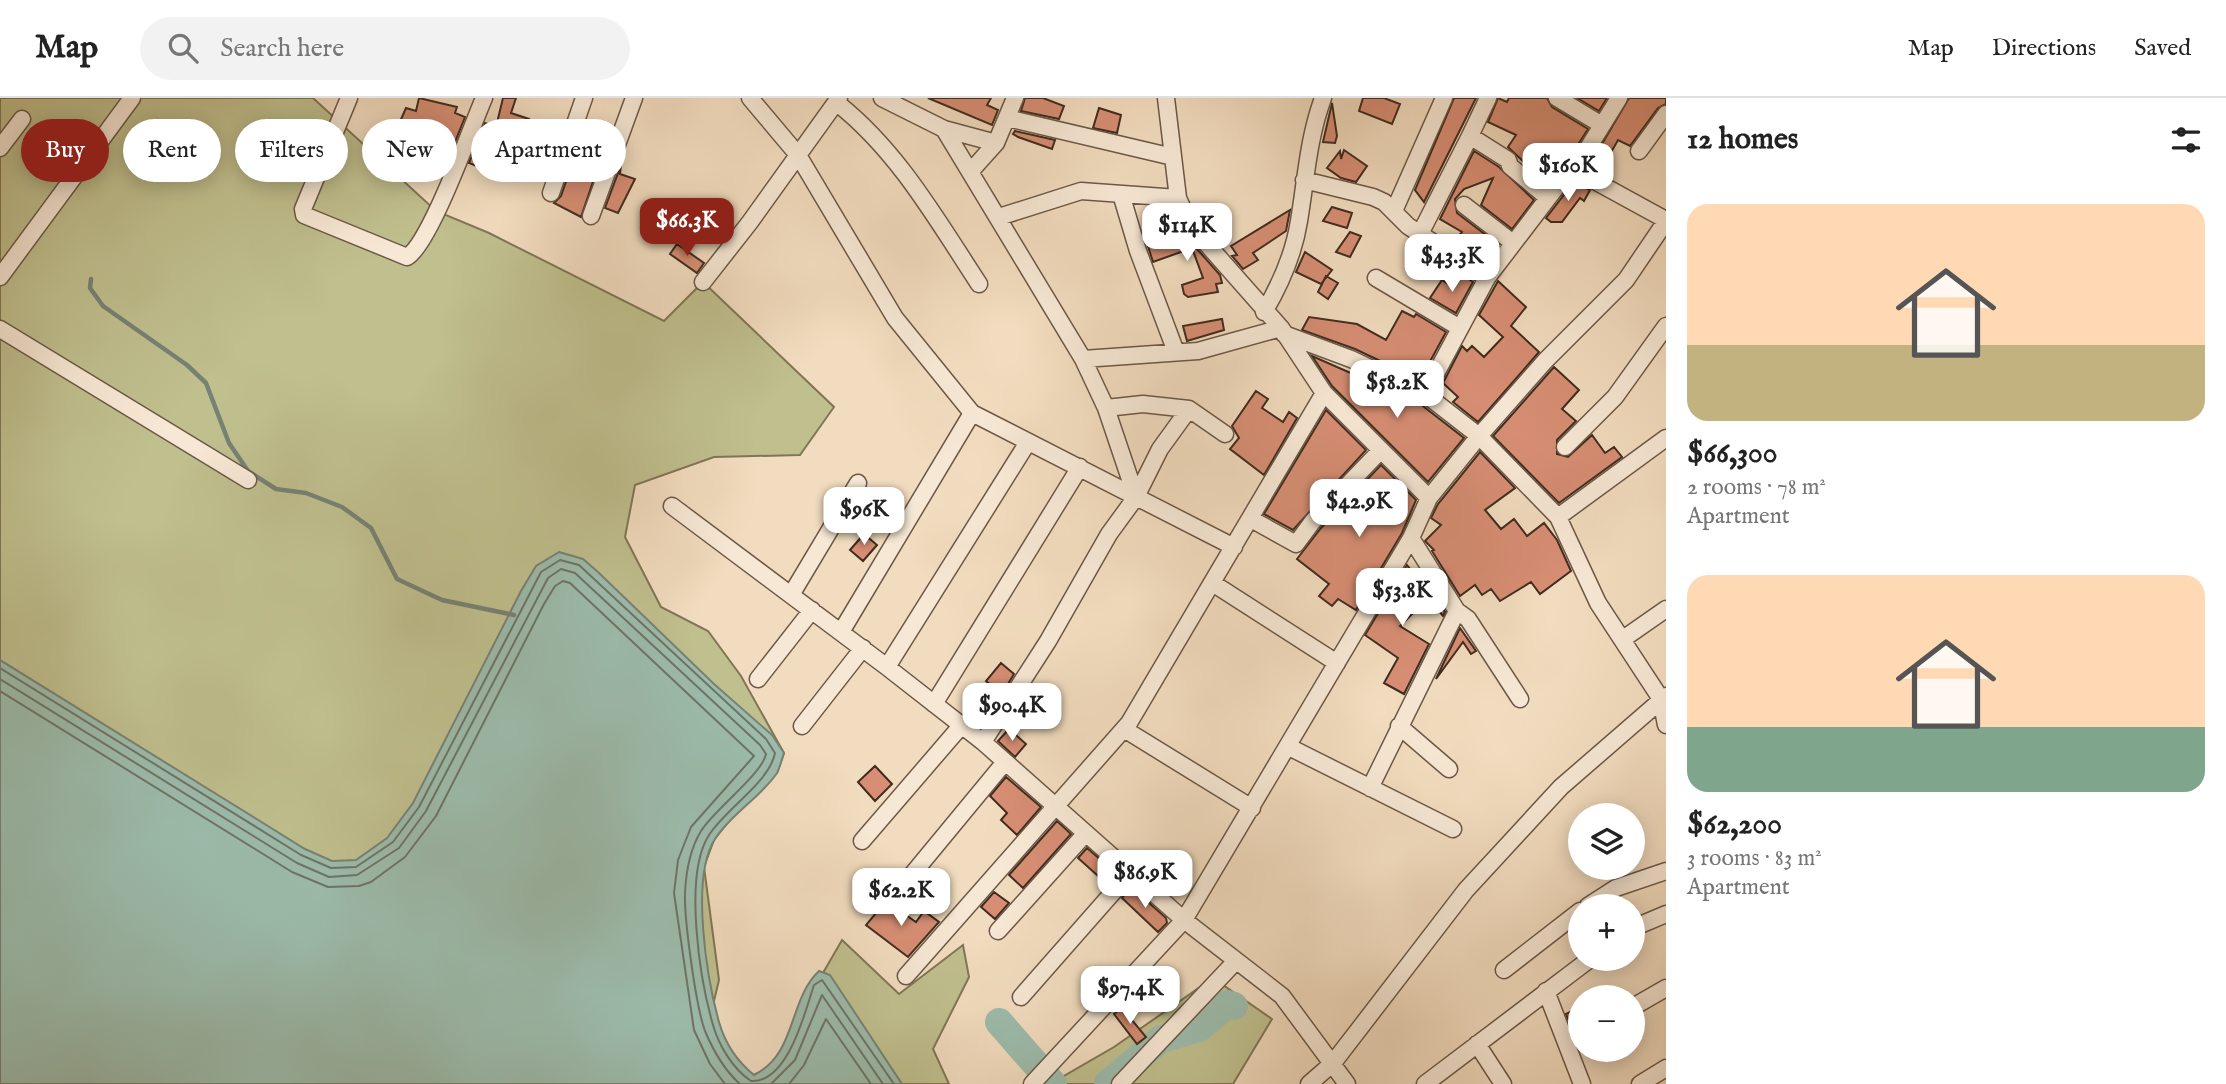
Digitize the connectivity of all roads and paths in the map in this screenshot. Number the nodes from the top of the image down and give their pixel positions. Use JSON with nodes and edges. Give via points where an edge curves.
{"nodes":[{"id":1,"x":131,"y":98,"type":"edge"},
{"id":2,"x":349,"y":98,"type":"edge"},
{"id":3,"x":484,"y":98,"type":"edge"},
{"id":4,"x":584,"y":98,"type":"edge"},
{"id":5,"x":634,"y":98,"type":"edge"},
{"id":6,"x":750,"y":98,"type":"edge"},
{"id":7,"x":881,"y":98,"type":"edge"},
{"id":8,"x":1016,"y":98,"type":"edge"},
{"id":9,"x":1166,"y":98,"type":"edge"},
{"id":10,"x":1323,"y":98,"type":"edge"},
{"id":11,"x":1444,"y":98,"type":"edge"},
{"id":12,"x":1488,"y":98,"type":"edge"},
{"id":13,"x":1557,"y":98,"type":"edge"},
{"id":14,"x":1619,"y":98,"type":"edge"},
{"id":15,"x":838,"y":101,"type":"edge"},
{"id":16,"x":766,"y":105,"type":"edge"},
{"id":17,"x":1666,"y":114,"type":"edge"},
{"id":18,"x":1007,"y":118,"type":"junction"},
{"id":19,"x":21,"y":120,"type":"edge"},
{"id":20,"x":1602,"y":125,"type":"junction"},
{"id":21,"x":944,"y":129,"type":"junction"},
{"id":22,"x":1470,"y":136,"type":"junction"},
{"id":23,"x":996,"y":143,"type":"junction"},
{"id":24,"x":0,"y":148,"type":"edge"},
{"id":25,"x":1639,"y":151,"type":"dead end"},
{"id":26,"x":797,"y":155,"type":"junction"},
{"id":27,"x":1173,"y":157,"type":"junction"},
{"id":28,"x":1571,"y":168,"type":"junction"},
{"id":29,"x":971,"y":172,"type":"junction"},
{"id":30,"x":1304,"y":180,"type":"junction"},
{"id":31,"x":551,"y":193,"type":"dead end"},
{"id":32,"x":1121,"y":194,"type":"junction"},
{"id":33,"x":1547,"y":197,"type":"junction"},
{"id":34,"x":1178,"y":198,"type":"junction"},
{"id":35,"x":1464,"y":205,"type":"dead end"},
{"id":36,"x":1394,"y":211,"type":"junction"},
{"id":37,"x":591,"y":216,"type":"dead end"},
{"id":38,"x":999,"y":217,"type":"junction"},
{"id":39,"x":1666,"y":220,"type":"edge"},
{"id":40,"x":1420,"y":234,"type":"junction"},
{"id":41,"x":1513,"y":243,"type":"junction"},
{"id":42,"x":0,"y":277,"type":"edge"},
{"id":43,"x":1377,"y":278,"type":"dead end"},
{"id":44,"x":1487,"y":278,"type":"junction"},
{"id":45,"x":703,"y":282,"type":"dead end"},
{"id":46,"x":979,"y":284,"type":"dead end"},
{"id":47,"x":1264,"y":312,"type":"junction"},
{"id":48,"x":1666,"y":326,"type":"edge"},
{"id":49,"x":1460,"y":328,"type":"junction"},
{"id":50,"x":0,"y":329,"type":"edge"},
{"id":51,"x":1282,"y":331,"type":"junction"},
{"id":52,"x":1176,"y":352,"type":"junction"},
{"id":53,"x":1083,"y":359,"type":"junction"},
{"id":54,"x":1324,"y":393,"type":"junction"},
{"id":55,"x":1425,"y":394,"type":"junction"},
{"id":56,"x":1105,"y":408,"type":"junction"},
{"id":57,"x":1189,"y":409,"type":"junction"},
{"id":58,"x":972,"y":413,"type":"junction"},
{"id":59,"x":1225,"y":434,"type":"dead end"},
{"id":60,"x":1479,"y":436,"type":"junction"},
{"id":61,"x":1666,"y":438,"type":"edge"},
{"id":62,"x":1028,"y":442,"type":"junction"},
{"id":63,"x":1565,"y":447,"type":"dead end"},
{"id":64,"x":1381,"y":450,"type":"junction"},
{"id":65,"x":1080,"y":467,"type":"junction"},
{"id":66,"x":248,"y":480,"type":"dead end"},
{"id":67,"x":858,"y":483,"type":"dead end"},
{"id":68,"x":1136,"y":497,"type":"junction"},
{"id":69,"x":1429,"y":498,"type":"junction"},
{"id":70,"x":672,"y":506,"type":"dead end"},
{"id":71,"x":1558,"y":517,"type":"junction"},
{"id":72,"x":1251,"y":519,"type":"junction"},
{"id":73,"x":1411,"y":538,"type":"junction"},
{"id":74,"x":1234,"y":547,"type":"junction"},
{"id":75,"x":1214,"y":584,"type":"junction"},
{"id":76,"x":791,"y":595,"type":"junction"},
{"id":77,"x":812,"y":610,"type":"junction"},
{"id":78,"x":1666,"y":610,"type":"edge"},
{"id":79,"x":1457,"y":611,"type":"junction"},
{"id":80,"x":841,"y":632,"type":"junction"},
{"id":81,"x":1623,"y":639,"type":"junction"},
{"id":82,"x":863,"y":648,"type":"junction"},
{"id":83,"x":1338,"y":663,"type":"junction"},
{"id":84,"x":887,"y":667,"type":"junction"},
{"id":85,"x":758,"y":679,"type":"dead end"},
{"id":86,"x":1664,"y":698,"type":"edge"},
{"id":87,"x":1520,"y":699,"type":"dead end"},
{"id":88,"x":934,"y":704,"type":"junction"},
{"id":89,"x":1666,"y":725,"type":"edge"},
{"id":90,"x":802,"y":726,"type":"dead end"},
{"id":91,"x":961,"y":726,"type":"junction"},
{"id":92,"x":1399,"y":726,"type":"junction"},
{"id":93,"x":1124,"y":729,"type":"junction"},
{"id":94,"x":983,"y":742,"type":"junction"},
{"id":95,"x":1289,"y":747,"type":"junction"},
{"id":96,"x":1005,"y":762,"type":"junction"},
{"id":97,"x":1448,"y":769,"type":"dead end"},
{"id":98,"x":1370,"y":788,"type":"junction"},
{"id":99,"x":1055,"y":806,"type":"junction"},
{"id":100,"x":1252,"y":808,"type":"junction"},
{"id":101,"x":1453,"y":829,"type":"dead end"},
{"id":102,"x":1086,"y":833,"type":"junction"},
{"id":103,"x":862,"y":841,"type":"dead end"},
{"id":104,"x":1666,"y":871,"type":"edge"},
{"id":105,"x":1130,"y":873,"type":"junction"},
{"id":106,"x":910,"y":877,"type":"dead end"},
{"id":107,"x":1607,"y":894,"type":"edge"},
{"id":108,"x":1666,"y":914,"type":"edge"},
{"id":109,"x":1184,"y":920,"type":"junction"},
{"id":110,"x":1568,"y":920,"type":"edge"},
{"id":111,"x":1645,"y":923,"type":"edge"},
{"id":112,"x":999,"y":931,"type":"dead end"},
{"id":113,"x":1235,"y":962,"type":"junction"},
{"id":114,"x":1504,"y":970,"type":"dead end"},
{"id":115,"x":1574,"y":971,"type":"edge"},
{"id":116,"x":906,"y":976,"type":"dead end"},
{"id":117,"x":1666,"y":988,"type":"edge"},
{"id":118,"x":1546,"y":991,"type":"junction"},
{"id":119,"x":1021,"y":997,"type":"dead end"},
{"id":120,"x":1645,"y":999,"type":"edge"},
{"id":121,"x":1568,"y":1030,"type":"edge"},
{"id":122,"x":1477,"y":1044,"type":"junction"},
{"id":123,"x":1578,"y":1062,"type":"edge"},
{"id":124,"x":1332,"y":1063,"type":"junction"},
{"id":125,"x":1666,"y":1068,"type":"edge"},
{"id":126,"x":1032,"y":1084,"type":"edge"},
{"id":127,"x":1120,"y":1084,"type":"edge"},
{"id":128,"x":1309,"y":1084,"type":"edge"},
{"id":129,"x":1347,"y":1084,"type":"edge"},
{"id":130,"x":1425,"y":1084,"type":"edge"},
{"id":131,"x":1503,"y":1084,"type":"edge"},
{"id":132,"x":1582,"y":1084,"type":"edge"},
{"id":133,"x":1640,"y":1084,"type":"edge"}],
"edges":[{"from":1,"to":42,"type":"street"},
{"from":2,"to":3,"type":"street","via":[[304,215],[407,257],[415,252],[436,211]]},
{"from":4,"to":31,"type":"street"},
{"from":5,"to":37,"type":"street"},
{"from":6,"to":16,"type":"street"},
{"from":7,"to":21,"type":"street"},
{"from":8,"to":18,"type":"street"},
{"from":9,"to":27,"type":"street"},
{"from":10,"to":30,"type":"street"},
{"from":11,"to":36,"type":"street"},
{"from":12,"to":22,"type":"street"},
{"from":13,"to":20,"type":"street"},
{"from":14,"to":20,"type":"street"},
{"from":15,"to":26,"type":"street"},
{"from":15,"to":46,"type":"street","via":[[918,190]]},
{"from":16,"to":26,"type":"street"},
{"from":17,"to":25,"type":"street"},
{"from":18,"to":23,"type":"street"},
{"from":18,"to":27,"type":"street"},
{"from":19,"to":24,"type":"street"},
{"from":20,"to":28,"type":"street"},
{"from":21,"to":23,"type":"street"},
{"from":21,"to":29,"type":"street"},
{"from":22,"to":33,"type":"street","via":[[1508,160]]},
{"from":22,"to":40,"type":"street"},
{"from":23,"to":29,"type":"street"},
{"from":26,"to":45,"type":"street"},
{"from":26,"to":58,"type":"street","via":[[895,318]]},
{"from":27,"to":34,"type":"street"},
{"from":28,"to":33,"type":"street"},
{"from":28,"to":39,"type":"street"},
{"from":29,"to":38,"type":"street"},
{"from":30,"to":36,"type":"street","via":[[1373,197]]},
{"from":30,"to":47,"type":"street","via":[[1299,223],[1284,272]]},
{"from":32,"to":34,"type":"street"},
{"from":32,"to":38,"type":"street","via":[[1081,191]]},
{"from":32,"to":52,"type":"street"},
{"from":33,"to":41,"type":"street"},
{"from":34,"to":47,"type":"street","via":[[1190,225]]},
{"from":35,"to":41,"type":"street"},
{"from":36,"to":40,"type":"street"},
{"from":38,"to":53,"type":"street"},
{"from":39,"to":60,"type":"street","via":[[1626,280]]},
{"from":40,"to":44,"type":"street"},
{"from":41,"to":44,"type":"street"},
{"from":43,"to":49,"type":"street"},
{"from":44,"to":49,"type":"street"},
{"from":47,"to":51,"type":"street"},
{"from":48,"to":63,"type":"street","via":[[1615,397]]},
{"from":49,"to":55,"type":"street"},
{"from":50,"to":66,"type":"street"},
{"from":51,"to":52,"type":"street"},
{"from":51,"to":54,"type":"street"},
{"from":51,"to":55,"type":"street"},
{"from":52,"to":53,"type":"street"},
{"from":53,"to":56,"type":"street"},
{"from":54,"to":64,"type":"street"},
{"from":54,"to":72,"type":"street"},
{"from":55,"to":60,"type":"street"},
{"from":56,"to":57,"type":"street","via":[[1143,404]]},
{"from":56,"to":68,"type":"street"},
{"from":57,"to":59,"type":"street"},
{"from":57,"to":68,"type":"street","via":[[1160,449]]},
{"from":58,"to":62,"type":"street"},
{"from":58,"to":80,"type":"street"},
{"from":60,"to":69,"type":"street"},
{"from":60,"to":71,"type":"street"},
{"from":61,"to":71,"type":"street"},
{"from":62,"to":65,"type":"street"},
{"from":62,"to":84,"type":"street"},
{"from":64,"to":69,"type":"street"},
{"from":64,"to":72,"type":"street","via":[[1296,544]]},
{"from":65,"to":68,"type":"street"},
{"from":65,"to":88,"type":"street"},
{"from":67,"to":76,"type":"street"},
{"from":68,"to":74,"type":"street"},
{"from":68,"to":94,"type":"street"},
{"from":69,"to":73,"type":"street"},
{"from":70,"to":76,"type":"street"},
{"from":71,"to":81,"type":"street","via":[[1598,603]]},
{"from":72,"to":74,"type":"street"},
{"from":73,"to":79,"type":"street"},
{"from":73,"to":83,"type":"street"},
{"from":74,"to":75,"type":"street"},
{"from":75,"to":83,"type":"street"},
{"from":75,"to":93,"type":"street"},
{"from":76,"to":77,"type":"street"},
{"from":77,"to":80,"type":"street"},
{"from":77,"to":85,"type":"street"},
{"from":78,"to":81,"type":"street"},
{"from":79,"to":87,"type":"street","via":[[1468,619]]},
{"from":79,"to":92,"type":"street"},
{"from":80,"to":82,"type":"street"},
{"from":81,"to":86,"type":"street"},
{"from":82,"to":84,"type":"street"},
{"from":82,"to":90,"type":"street"},
{"from":83,"to":95,"type":"street"},
{"from":84,"to":88,"type":"street"},
{"from":86,"to":89,"type":"street"},
{"from":86,"to":124,"type":"street","via":[[1561,786],[1466,890]]},
{"from":88,"to":91,"type":"street"},
{"from":91,"to":94,"type":"street"},
{"from":91,"to":103,"type":"street"},
{"from":92,"to":97,"type":"street"},
{"from":92,"to":98,"type":"street"},
{"from":93,"to":99,"type":"street"},
{"from":93,"to":100,"type":"street"},
{"from":94,"to":96,"type":"street"},
{"from":95,"to":98,"type":"street"},
{"from":95,"to":100,"type":"street"},
{"from":96,"to":99,"type":"street"},
{"from":96,"to":106,"type":"street"},
{"from":98,"to":101,"type":"street"},
{"from":99,"to":102,"type":"street"},
{"from":99,"to":116,"type":"street"},
{"from":100,"to":109,"type":"street"},
{"from":102,"to":105,"type":"street"},
{"from":102,"to":112,"type":"street"},
{"from":104,"to":107,"type":"street"},
{"from":105,"to":109,"type":"street"},
{"from":105,"to":119,"type":"street"},
{"from":108,"to":111,"type":"street"},
{"from":109,"to":113,"type":"street"},
{"from":109,"to":126,"type":"street"},
{"from":110,"to":114,"type":"street"},
{"from":113,"to":124,"type":"street","via":[[1282,996]]},
{"from":113,"to":127,"type":"street"},
{"from":115,"to":118,"type":"street"},
{"from":117,"to":120,"type":"street"},
{"from":118,"to":121,"type":"street"},
{"from":118,"to":122,"type":"street"},
{"from":122,"to":130,"type":"street"},
{"from":122,"to":131,"type":"street"},
{"from":123,"to":132,"type":"street"},
{"from":124,"to":128,"type":"street"},
{"from":124,"to":129,"type":"street"},
{"from":125,"to":133,"type":"street"}]}
